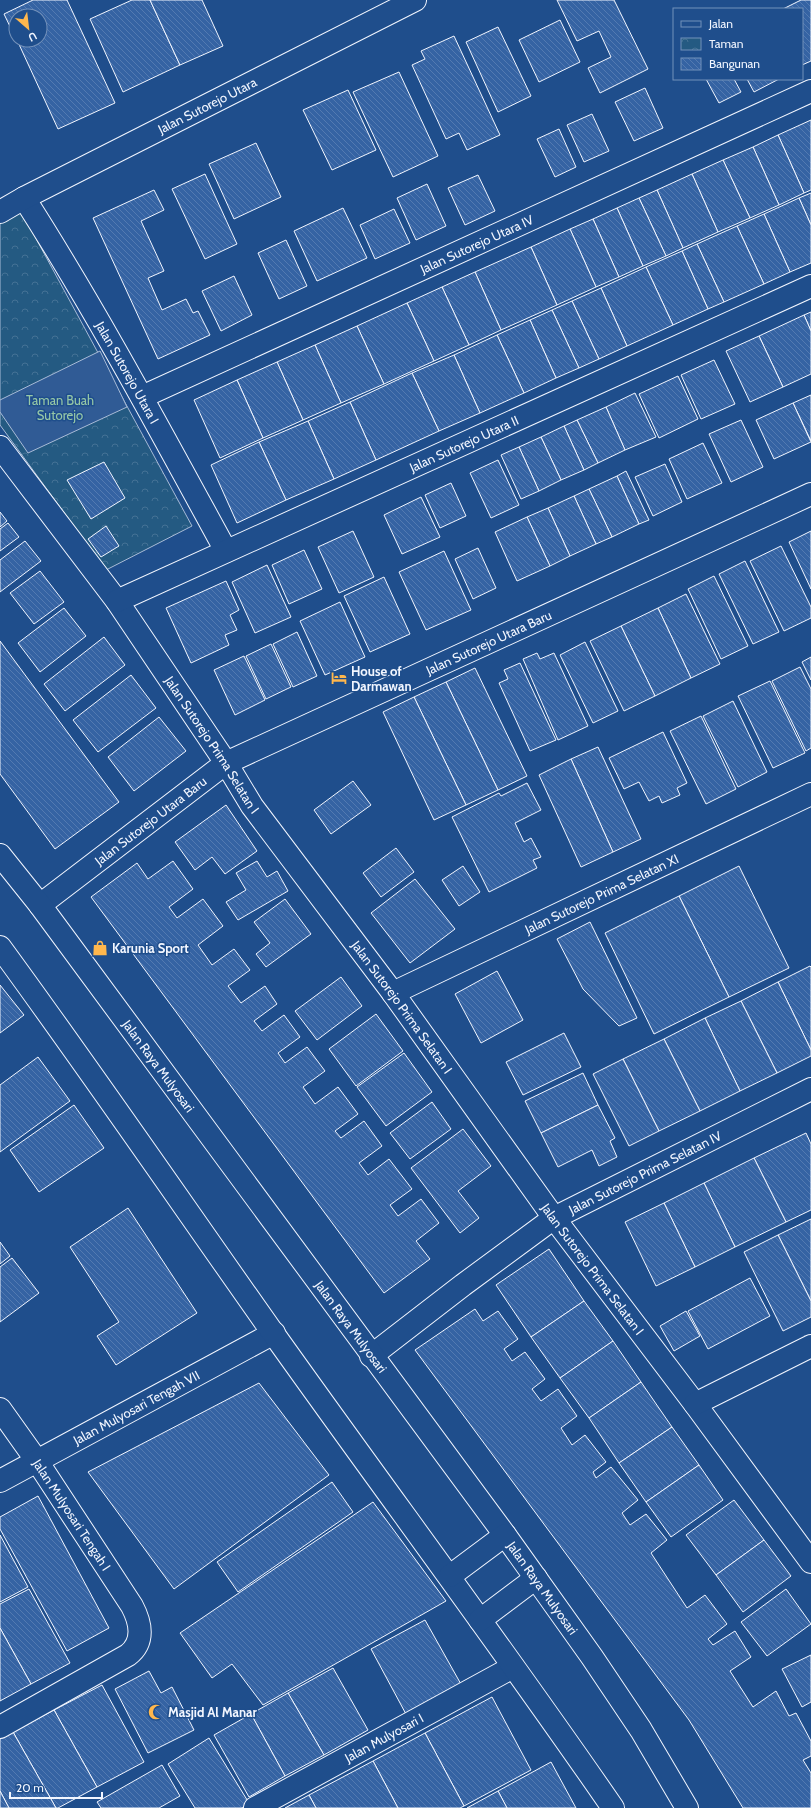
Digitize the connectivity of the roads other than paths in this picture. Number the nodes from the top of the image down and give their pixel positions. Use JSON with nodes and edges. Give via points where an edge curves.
{"nodes":[{"id":1,"x":416,"y":0,"type":"edge"},
{"id":2,"x":811,"y":91,"type":"edge"},
{"id":3,"x":24,"y":198,"type":"junction"},
{"id":4,"x":0,"y":212,"type":"edge"},
{"id":5,"x":811,"y":286,"type":"edge"},
{"id":6,"x":142,"y":397,"type":"junction"},
{"id":7,"x":0,"y":447,"type":"edge"},
{"id":8,"x":811,"y":494,"type":"edge"},
{"id":9,"x":226,"y":551,"type":"junction"},
{"id":10,"x":117,"y":601,"type":"junction"},
{"id":11,"x":226,"y":763,"type":"junction"},
{"id":12,"x":811,"y":794,"type":"edge"},
{"id":13,"x":0,"y":855,"type":"edge"},
{"id":14,"x":40,"y":905,"type":"junction"},
{"id":15,"x":0,"y":947,"type":"edge"},
{"id":16,"x":393,"y":993,"type":"junction"},
{"id":17,"x":811,"y":1088,"type":"edge"},
{"id":18,"x":554,"y":1218,"type":"junction"},
{"id":19,"x":274,"y":1333,"type":"junction"},
{"id":20,"x":811,"y":1346,"type":"edge"},
{"id":21,"x":371,"y":1356,"type":"junction"},
{"id":22,"x":695,"y":1404,"type":"junction"},
{"id":23,"x":0,"y":1409,"type":"edge"},
{"id":24,"x":38,"y":1461,"type":"junction"},
{"id":25,"x":0,"y":1481,"type":"edge"},
{"id":26,"x":505,"y":1535,"type":"junction"},
{"id":27,"x":811,"y":1562,"type":"edge"},
{"id":28,"x":450,"y":1576,"type":"junction"},
{"id":29,"x":536,"y":1578,"type":"junction"},
{"id":30,"x":480,"y":1620,"type":"junction"},
{"id":31,"x":513,"y":1666,"type":"junction"},
{"id":32,"x":0,"y":1727,"type":"edge"},
{"id":33,"x":255,"y":1808,"type":"edge"},
{"id":34,"x":614,"y":1808,"type":"edge"},
{"id":35,"x":687,"y":1808,"type":"edge"}],
"edges":[{"from":1,"to":3,"type":"street","name":"Jalan Sutorejo Utara"},
{"from":2,"to":6,"type":"street","name":"Jalan Sutorejo Utara IV"},
{"from":3,"to":4,"type":"street","name":"Jalan Sutorejo Utara"},
{"from":3,"to":6,"type":"street","name":"Jalan Sutorejo Utara I"},
{"from":5,"to":9,"type":"street","name":"Jalan Sutorejo Utara II"},
{"from":6,"to":9,"type":"street","name":"Jalan Sutorejo Utara I"},
{"from":7,"to":10,"type":"street","name":"Jalan Sutorejo Prima Selatan I"},
{"from":8,"to":11,"type":"street","name":"Jalan Sutorejo Utara Baru"},
{"from":9,"to":10,"type":"street","name":"Jalan Sutorejo Utara II"},
{"from":10,"to":11,"type":"street","name":"Jalan Sutorejo Prima Selatan I"},
{"from":11,"to":14,"type":"street","name":"Jalan Sutorejo Utara Baru"},
{"from":11,"to":16,"type":"street","name":"Jalan Sutorejo Prima Selatan I","via":[[252,806]]},
{"from":12,"to":16,"type":"street","name":"Jalan Sutorejo Prima Selatan XI"},
{"from":13,"to":14,"type":"street","name":"Jalan Raya Mulyosari"},
{"from":14,"to":21,"type":"street","name":"Jalan Raya Mulyosari"},
{"from":15,"to":19,"type":"street","via":[[112,1101]]},
{"from":16,"to":18,"type":"street","name":"Jalan Sutorejo Prima Selatan I"},
{"from":17,"to":18,"type":"street","name":"Jalan Sutorejo Prima Selatan IV"},
{"from":18,"to":21,"type":"street","name":"Jalan Sutorejo Prima Selatan IV"},
{"from":18,"to":22,"type":"street","name":"Jalan Sutorejo Prima Selatan I"},
{"from":19,"to":24,"type":"street","name":"Jalan Mulyosari Tengah VII"},
{"from":19,"to":28,"type":"street"},
{"from":20,"to":22,"type":"street"},
{"from":21,"to":26,"type":"street","name":"Jalan Raya Mulyosari"},
{"from":22,"to":27,"type":"street","name":"Jalan Sutorejo Prima Selatan I"},
{"from":23,"to":24,"type":"street","name":"Jalan Mulyosari Tengah I"},
{"from":24,"to":25,"type":"street","name":"Jalan Mulyosari Tengah VII"},
{"from":24,"to":32,"type":"street","name":"Jalan Mulyosari Tengah I","via":[[138,1616],[141,1634],[140,1641],[128,1655]]},
{"from":26,"to":28,"type":"street"},
{"from":26,"to":29,"type":"street","name":"Jalan Raya Mulyosari"},
{"from":28,"to":30,"type":"street"},
{"from":29,"to":30,"type":"street"},
{"from":29,"to":35,"type":"street","name":"Jalan Raya Mulyosari","via":[[641,1730]]},
{"from":30,"to":31,"type":"street"},
{"from":31,"to":33,"type":"street","name":"Jalan Mulyosari I"},
{"from":31,"to":34,"type":"street"}]}
